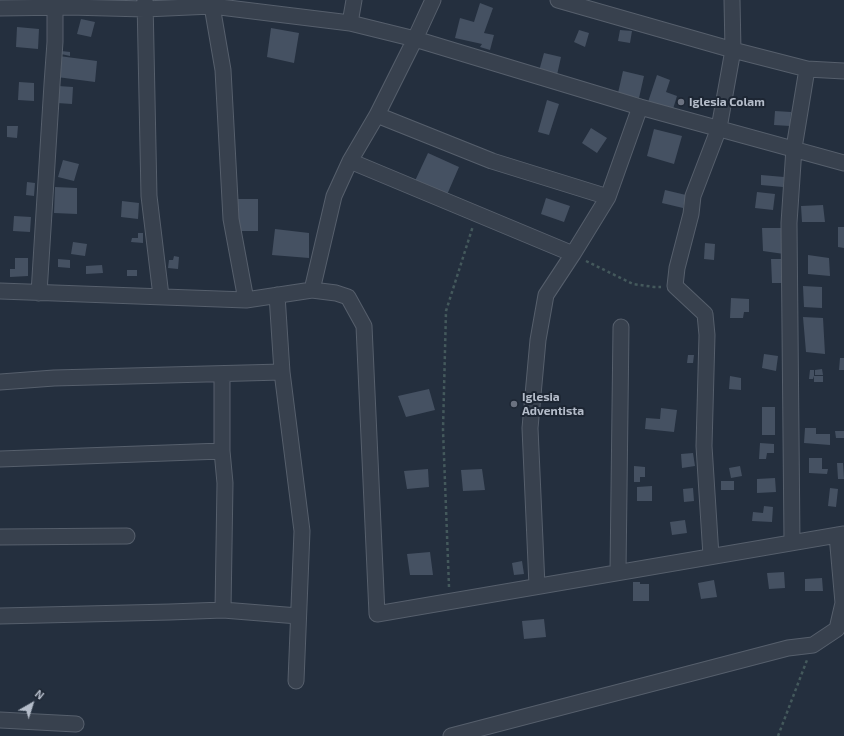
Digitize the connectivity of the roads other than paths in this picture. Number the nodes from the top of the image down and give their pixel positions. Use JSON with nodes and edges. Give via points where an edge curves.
{"nodes":[{"id":1,"x":354,"y":0,"type":"edge"},
{"id":2,"x":433,"y":0,"type":"edge"},
{"id":3,"x":558,"y":0,"type":"edge"},
{"id":4,"x":732,"y":0,"type":"edge"},
{"id":5,"x":212,"y":3,"type":"edge"},
{"id":6,"x":55,"y":4,"type":"edge"},
{"id":7,"x":145,"y":4,"type":"edge"},
{"id":8,"x":275,"y":7,"type":"edge"},
{"id":9,"x":0,"y":8,"type":"edge"},
{"id":10,"x":350,"y":23,"type":"junction"},
{"id":11,"x":415,"y":39,"type":"junction"},
{"id":12,"x":733,"y":50,"type":"junction"},
{"id":13,"x":807,"y":69,"type":"junction"},
{"id":14,"x":844,"y":71,"type":"edge"},
{"id":15,"x":640,"y":107,"type":"junction"},
{"id":16,"x":377,"y":115,"type":"junction"},
{"id":17,"x":719,"y":128,"type":"junction"},
{"id":18,"x":794,"y":148,"type":"junction"},
{"id":19,"x":350,"y":161,"type":"junction"},
{"id":20,"x":844,"y":162,"type":"edge"},
{"id":21,"x":608,"y":197,"type":"junction"},
{"id":22,"x":573,"y":254,"type":"junction"},
{"id":23,"x":312,"y":290,"type":"junction"},
{"id":24,"x":0,"y":291,"type":"edge"},
{"id":25,"x":39,"y":293,"type":"junction"},
{"id":26,"x":277,"y":295,"type":"junction"},
{"id":27,"x":161,"y":296,"type":"junction"},
{"id":28,"x":246,"y":300,"type":"junction"},
{"id":29,"x":621,"y":327,"type":"dead end"},
{"id":30,"x":282,"y":372,"type":"junction"},
{"id":31,"x":222,"y":374,"type":"junction"},
{"id":32,"x":0,"y":382,"type":"edge"},
{"id":33,"x":222,"y":451,"type":"junction"},
{"id":34,"x":0,"y":459,"type":"edge"},
{"id":35,"x":841,"y":534,"type":"edge"},
{"id":36,"x":127,"y":536,"type":"dead end"},
{"id":37,"x":0,"y":537,"type":"edge"},
{"id":38,"x":792,"y":542,"type":"junction"},
{"id":39,"x":711,"y":556,"type":"junction"},
{"id":40,"x":618,"y":572,"type":"junction"},
{"id":41,"x":537,"y":586,"type":"junction"},
{"id":42,"x":223,"y":610,"type":"junction"},
{"id":43,"x":0,"y":616,"type":"edge"},
{"id":44,"x":298,"y":616,"type":"junction"},
{"id":45,"x":841,"y":629,"type":"edge"},
{"id":46,"x":296,"y":680,"type":"dead end"},
{"id":47,"x":0,"y":720,"type":"edge"},
{"id":48,"x":76,"y":724,"type":"dead end"},
{"id":49,"x":451,"y":736,"type":"edge"}],
"edges":[{"from":1,"to":10,"type":"street"},
{"from":2,"to":11,"type":"street"},
{"from":3,"to":12,"type":"street"},
{"from":4,"to":12,"type":"street"},
{"from":5,"to":7,"type":"street"},
{"from":5,"to":8,"type":"street"},
{"from":5,"to":28,"type":"street","via":[[223,70],[231,219]]},
{"from":6,"to":7,"type":"street"},
{"from":6,"to":9,"type":"street"},
{"from":6,"to":25,"type":"street","via":[[55,42]]},
{"from":7,"to":27,"type":"street","via":[[149,196]]},
{"from":8,"to":10,"type":"street"},
{"from":10,"to":11,"type":"street"},
{"from":11,"to":15,"type":"street"},
{"from":11,"to":16,"type":"street"},
{"from":12,"to":13,"type":"street"},
{"from":12,"to":17,"type":"street"},
{"from":13,"to":14,"type":"street"},
{"from":13,"to":18,"type":"street"},
{"from":15,"to":17,"type":"street"},
{"from":15,"to":21,"type":"street"},
{"from":16,"to":19,"type":"street"},
{"from":16,"to":21,"type":"street","via":[[492,161]]},
{"from":17,"to":18,"type":"street"},
{"from":17,"to":39,"type":"street","via":[[694,196],[675,286],[705,314],[707,335],[704,446]]},
{"from":18,"to":20,"type":"street"},
{"from":18,"to":38,"type":"street","via":[[789,223]]},
{"from":19,"to":22,"type":"street"},
{"from":19,"to":23,"type":"street","via":[[334,196]]},
{"from":21,"to":22,"type":"street"},
{"from":22,"to":41,"type":"street","via":[[546,295],[538,340],[530,428]]},
{"from":23,"to":26,"type":"street"},
{"from":23,"to":41,"type":"street","via":[[348,297],[364,326],[377,614]]},
{"from":24,"to":25,"type":"street"},
{"from":25,"to":27,"type":"street"},
{"from":26,"to":28,"type":"street"},
{"from":26,"to":30,"type":"street"},
{"from":27,"to":28,"type":"street"},
{"from":29,"to":40,"type":"street"},
{"from":30,"to":31,"type":"street"},
{"from":30,"to":44,"type":"street","via":[[302,531]]},
{"from":31,"to":32,"type":"street","via":[[54,378]]},
{"from":31,"to":33,"type":"street"},
{"from":33,"to":34,"type":"street"},
{"from":33,"to":42,"type":"street","via":[[225,483]]},
{"from":35,"to":38,"type":"street"},
{"from":35,"to":45,"type":"street"},
{"from":36,"to":37,"type":"street"},
{"from":38,"to":39,"type":"street"},
{"from":39,"to":40,"type":"street"},
{"from":40,"to":41,"type":"street"},
{"from":42,"to":43,"type":"street"},
{"from":42,"to":44,"type":"street"},
{"from":44,"to":46,"type":"street"},
{"from":45,"to":49,"type":"street","via":[[813,645],[781,650]]},
{"from":47,"to":48,"type":"street"}]}
